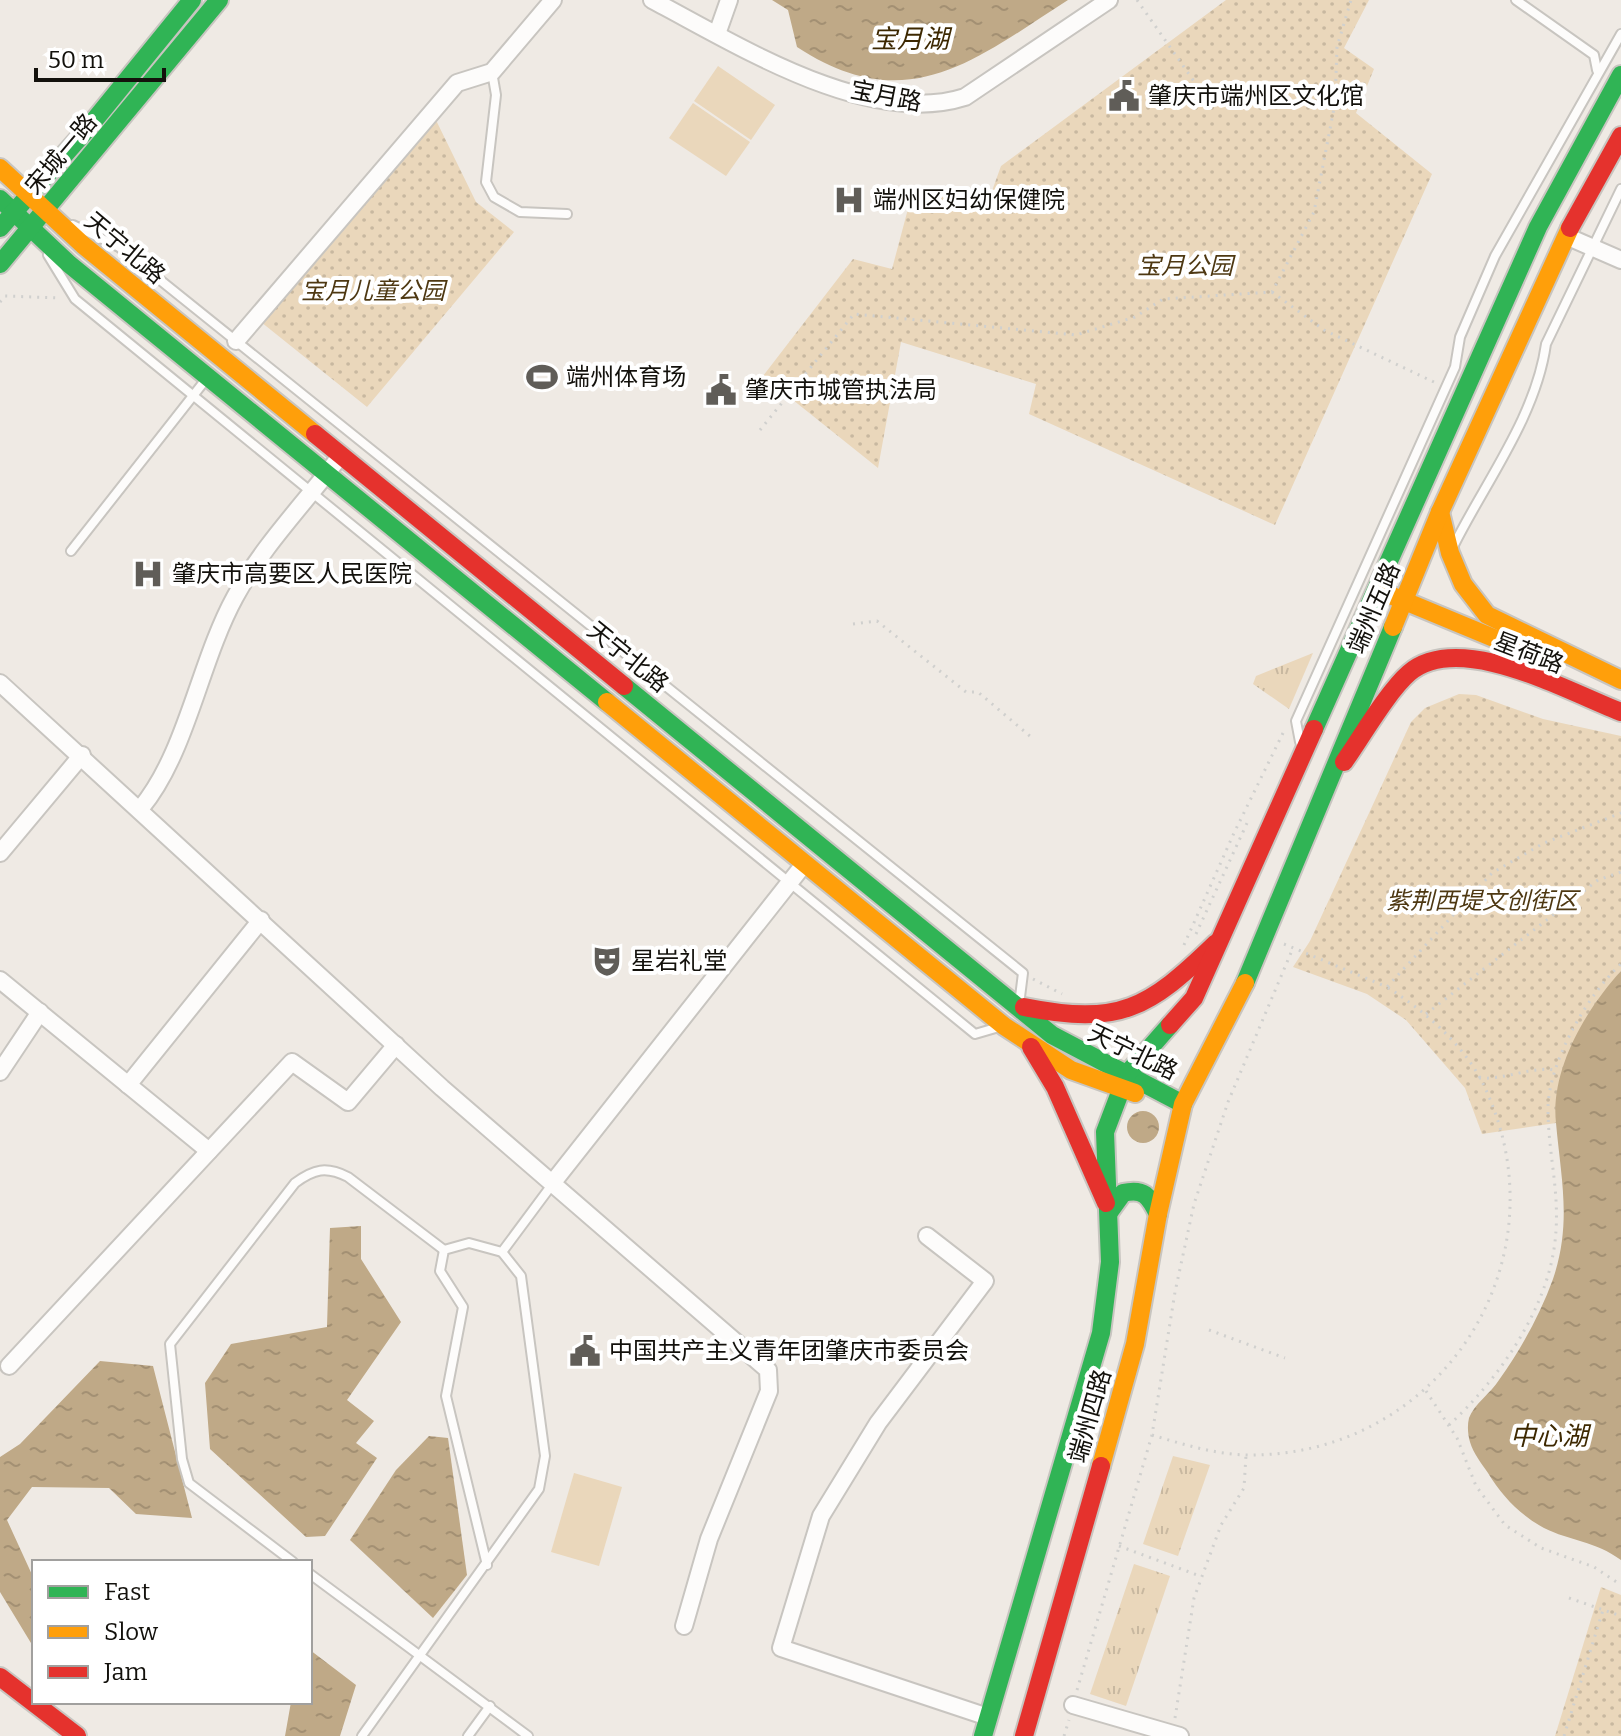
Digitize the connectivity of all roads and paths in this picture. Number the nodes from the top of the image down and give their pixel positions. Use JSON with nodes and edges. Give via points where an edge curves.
{"nodes":[{"id":1,"x":192,"y":0,"type":"edge"},
{"id":2,"x":219,"y":0,"type":"edge"},
{"id":3,"x":553,"y":0,"type":"edge"},
{"id":4,"x":652,"y":0,"type":"edge"},
{"id":5,"x":729,"y":0,"type":"edge"},
{"id":6,"x":1109,"y":0,"type":"edge"},
{"id":7,"x":1137,"y":0,"type":"edge"},
{"id":8,"x":1351,"y":0,"type":"edge"},
{"id":9,"x":1516,"y":0,"type":"edge"},
{"id":10,"x":717,"y":34,"type":"junction"},
{"id":11,"x":1621,"y":34,"type":"edge"},
{"id":12,"x":1598,"y":71,"type":"junction"},
{"id":13,"x":492,"y":72,"type":"junction"},
{"id":14,"x":1618,"y":80,"type":"edge"},
{"id":15,"x":1205,"y":97,"type":"dead end"},
{"id":16,"x":1621,"y":136,"type":"edge"},
{"id":17,"x":0,"y":168,"type":"edge"},
{"id":18,"x":1621,"y":189,"type":"edge"},
{"id":19,"x":28,"y":195,"type":"junction"},
{"id":20,"x":6,"y":206,"type":"edge"},
{"id":21,"x":45,"y":211,"type":"junction"},
{"id":22,"x":567,"y":214,"type":"dead end"},
{"id":23,"x":0,"y":228,"type":"edge"},
{"id":24,"x":30,"y":228,"type":"junction"},
{"id":25,"x":1566,"y":236,"type":"junction"},
{"id":26,"x":1590,"y":248,"type":"junction"},
{"id":27,"x":1621,"y":260,"type":"edge"},
{"id":28,"x":0,"y":264,"type":"edge"},
{"id":29,"x":1272,"y":292,"type":"junction"},
{"id":30,"x":75,"y":299,"type":"junction"},
{"id":31,"x":0,"y":302,"type":"edge"},
{"id":32,"x":236,"y":341,"type":"junction"},
{"id":33,"x":208,"y":377,"type":"junction"},
{"id":34,"x":1445,"y":387,"type":"junction"},
{"id":35,"x":194,"y":396,"type":"junction"},
{"id":36,"x":760,"y":430,"type":"dead end"},
{"id":37,"x":341,"y":455,"type":"junction"},
{"id":38,"x":327,"y":474,"type":"junction"},
{"id":39,"x":312,"y":492,"type":"junction"},
{"id":40,"x":1440,"y":512,"type":"junction"},
{"id":41,"x":71,"y":551,"type":"dead end"},
{"id":42,"x":1450,"y":553,"type":"junction"},
{"id":43,"x":1378,"y":590,"type":"junction"},
{"id":44,"x":1403,"y":601,"type":"junction"},
{"id":45,"x":853,"y":624,"type":"dead end"},
{"id":46,"x":595,"y":630,"type":"junction"},
{"id":47,"x":580,"y":648,"type":"junction"},
{"id":48,"x":565,"y":667,"type":"junction"},
{"id":49,"x":1621,"y":681,"type":"edge"},
{"id":50,"x":0,"y":683,"type":"edge"},
{"id":51,"x":549,"y":686,"type":"junction"},
{"id":52,"x":1621,"y":712,"type":"edge"},
{"id":53,"x":1289,"y":720,"type":"dead end"},
{"id":54,"x":1031,"y":737,"type":"dead end"},
{"id":55,"x":82,"y":755,"type":"junction"},
{"id":56,"x":1303,"y":758,"type":"junction"},
{"id":57,"x":1332,"y":779,"type":"junction"},
{"id":58,"x":141,"y":808,"type":"junction"},
{"id":59,"x":1621,"y":813,"type":"edge"},
{"id":60,"x":0,"y":853,"type":"edge"},
{"id":61,"x":805,"y":863,"type":"junction"},
{"id":62,"x":1621,"y":872,"type":"edge"},
{"id":63,"x":789,"y":882,"type":"junction"},
{"id":64,"x":261,"y":920,"type":"junction"},
{"id":65,"x":1224,"y":934,"type":"junction"},
{"id":66,"x":1265,"y":937,"type":"junction"},
{"id":67,"x":1293,"y":948,"type":"junction"},
{"id":68,"x":1176,"y":957,"type":"dead end"},
{"id":69,"x":1621,"y":964,"type":"edge"},
{"id":70,"x":1023,"y":973,"type":"junction"},
{"id":71,"x":0,"y":980,"type":"edge"},
{"id":72,"x":1387,"y":987,"type":"junction"},
{"id":73,"x":1075,"y":996,"type":"dead end"},
{"id":74,"x":1019,"y":1006,"type":"junction"},
{"id":75,"x":40,"y":1012,"type":"junction"},
{"id":76,"x":1426,"y":1014,"type":"junction"},
{"id":77,"x":1004,"y":1026,"type":"junction"},
{"id":78,"x":396,"y":1045,"type":"junction"},
{"id":79,"x":1030,"y":1046,"type":"junction"},
{"id":80,"x":1556,"y":1070,"type":"junction"},
{"id":81,"x":0,"y":1072,"type":"edge"},
{"id":82,"x":1479,"y":1078,"type":"junction"},
{"id":83,"x":1123,"y":1081,"type":"junction"},
{"id":84,"x":128,"y":1085,"type":"junction"},
{"id":85,"x":1183,"y":1104,"type":"junction"},
{"id":86,"x":209,"y":1151,"type":"junction"},
{"id":87,"x":554,"y":1181,"type":"junction"},
{"id":88,"x":1110,"y":1211,"type":"junction"},
{"id":89,"x":1158,"y":1214,"type":"junction"},
{"id":90,"x":927,"y":1236,"type":"dead end"},
{"id":91,"x":444,"y":1250,"type":"junction"},
{"id":92,"x":502,"y":1252,"type":"junction"},
{"id":93,"x":1209,"y":1330,"type":"dead end"},
{"id":94,"x":1285,"y":1358,"type":"dead end"},
{"id":95,"x":9,"y":1366,"type":"dead end"},
{"id":96,"x":1426,"y":1391,"type":"junction"},
{"id":97,"x":1449,"y":1425,"type":"junction"},
{"id":98,"x":1152,"y":1435,"type":"junction"},
{"id":99,"x":1246,"y":1455,"type":"junction"},
{"id":100,"x":1119,"y":1546,"type":"junction"},
{"id":101,"x":290,"y":1560,"type":"edge"},
{"id":102,"x":487,"y":1565,"type":"junction"},
{"id":103,"x":312,"y":1575,"type":"edge"},
{"id":104,"x":1200,"y":1576,"type":"junction"},
{"id":105,"x":1621,"y":1585,"type":"edge"},
{"id":106,"x":1569,"y":1598,"type":"dead end"},
{"id":107,"x":1603,"y":1610,"type":"junction"},
{"id":108,"x":1621,"y":1616,"type":"edge"},
{"id":109,"x":684,"y":1626,"type":"dead end"},
{"id":110,"x":422,"y":1654,"type":"junction"},
{"id":111,"x":0,"y":1677,"type":"edge"},
{"id":112,"x":32,"y":1702,"type":"edge"},
{"id":113,"x":35,"y":1704,"type":"edge"},
{"id":114,"x":1073,"y":1705,"type":"joint"},
{"id":115,"x":490,"y":1706,"type":"junction"},
{"id":116,"x":988,"y":1717,"type":"junction"},
{"id":117,"x":1175,"y":1734,"type":"edge"},
{"id":118,"x":77,"y":1736,"type":"edge"},
{"id":119,"x":362,"y":1736,"type":"edge"},
{"id":120,"x":468,"y":1736,"type":"edge"},
{"id":121,"x":528,"y":1736,"type":"edge"},
{"id":122,"x":983,"y":1736,"type":"edge"},
{"id":123,"x":1024,"y":1736,"type":"edge"},
{"id":124,"x":1564,"y":1736,"type":"edge"}],
"edges":[{"from":1,"to":19,"type":"main road","name":"宋城一路"},
{"from":2,"to":21,"type":"main road","name":"宋城一路"},
{"from":3,"to":13,"type":"street"},
{"from":4,"to":10,"type":"street","name":"宝月路"},
{"from":5,"to":10,"type":"street"},
{"from":6,"to":10,"type":"street","name":"宝月路","via":[[965,97],[942,105],[868,97],[804,75]]},
{"from":7,"to":15,"type":"path"},
{"from":8,"to":29,"type":"path","via":[[1337,47],[1335,103],[1314,212]]},
{"from":9,"to":12,"type":"lane","via":[[1594,55]]},
{"from":11,"to":12,"type":"lane"},
{"from":12,"to":14,"type":"main road"},
{"from":12,"to":34,"type":"lane","via":[[1495,256]]},
{"from":13,"to":22,"type":"lane","via":[[496,95],[486,182],[490,190],[508,209]]},
{"from":13,"to":32,"type":"street","via":[[457,83]]},
{"from":14,"to":43,"type":"main road","name":"端州五路","via":[[1538,227]]},
{"from":16,"to":25,"type":"main road","name":"端州五路"},
{"from":17,"to":19,"type":"main road","name":"天宁北路"},
{"from":18,"to":26,"type":"lane"},
{"from":19,"to":20,"type":"main road","name":"宋城一路"},
{"from":19,"to":21,"type":"main road","name":"天宁北路"},
{"from":20,"to":23,"type":"main road","name":"宋城一路"},
{"from":20,"to":24,"type":"main road","name":"天宁北路"},
{"from":21,"to":24,"type":"main road","name":"宋城一路"},
{"from":21,"to":32,"type":"lane","via":[[119,247]]},
{"from":21,"to":37,"type":"main road","name":"天宁北路"},
{"from":24,"to":28,"type":"main road","name":"宋城一路"},
{"from":24,"to":30,"type":"lane"},
{"from":24,"to":33,"type":"main road","name":"天宁北路"},
{"from":25,"to":26,"type":"street"},
{"from":25,"to":40,"type":"main road","name":"端州五路"},
{"from":26,"to":27,"type":"street"},
{"from":26,"to":42,"type":"lane","via":[[1504,456]]},
{"from":29,"to":34,"type":"path","via":[[1324,330]]},
{"from":29,"to":36,"type":"path","via":[[1163,299],[1135,317],[1076,335],[854,314]]},
{"from":30,"to":31,"type":"path","via":[[5,296]]},
{"from":30,"to":35,"type":"lane"},
{"from":32,"to":46,"type":"lane"},
{"from":33,"to":35,"type":"lane"},
{"from":33,"to":38,"type":"main road","name":"天宁北路"},
{"from":34,"to":56,"type":"lane","via":[[1296,721]]},
{"from":35,"to":39,"type":"lane"},
{"from":35,"to":41,"type":"lane"},
{"from":37,"to":38,"type":"street"},
{"from":37,"to":47,"type":"main road","name":"天宁北路"},
{"from":38,"to":39,"type":"street"},
{"from":38,"to":48,"type":"main road","name":"天宁北路"},
{"from":39,"to":51,"type":"lane"},
{"from":39,"to":58,"type":"street","via":[[235,596],[159,786]]},
{"from":40,"to":42,"type":"main road"},
{"from":40,"to":44,"type":"main road","name":"端州五路"},
{"from":42,"to":49,"type":"main road","via":[[1463,584],[1487,615]]},
{"from":43,"to":44,"type":"main road","name":"星荷路"},
{"from":43,"to":56,"type":"main road","name":"端州五路"},
{"from":44,"to":49,"type":"main road","name":"星荷路","via":[[1580,673]]},
{"from":44,"to":57,"type":"main road","name":"端州五路"},
{"from":45,"to":54,"type":"path","via":[[877,621],[966,692],[978,692]]},
{"from":46,"to":47,"type":"lane"},
{"from":46,"to":70,"type":"lane"},
{"from":47,"to":48,"type":"lane"},
{"from":47,"to":74,"type":"main road","name":"天宁北路"},
{"from":48,"to":51,"type":"lane"},
{"from":48,"to":61,"type":"main road","name":"天宁北路"},
{"from":50,"to":55,"type":"street"},
{"from":51,"to":63,"type":"lane"},
{"from":52,"to":57,"type":"main road","name":"星荷路","via":[[1485,659],[1431,658],[1407,674]]},
{"from":53,"to":68,"type":"path"},
{"from":55,"to":58,"type":"street"},
{"from":55,"to":60,"type":"street"},
{"from":56,"to":65,"type":"main road","name":"端州五路"},
{"from":57,"to":66,"type":"main road","name":"端州五路"},
{"from":58,"to":64,"type":"street"},
{"from":59,"to":72,"type":"path","via":[[1544,843],[1492,873]]},
{"from":61,"to":63,"type":"street"},
{"from":61,"to":77,"type":"main road","name":"天宁北路"},
{"from":62,"to":76,"type":"path","via":[[1598,880]]},
{"from":63,"to":77,"type":"lane","via":[[975,1034]]},
{"from":63,"to":87,"type":"street"},
{"from":64,"to":78,"type":"street"},
{"from":64,"to":84,"type":"street"},
{"from":65,"to":74,"type":"main road","via":[[1173,986],[1136,1008],[1086,1018]]},
{"from":65,"to":83,"type":"main road","name":"端州五路","via":[[1194,998]]},
{"from":66,"to":67,"type":"path"},
{"from":66,"to":85,"type":"main road","name":"端州五路","via":[[1236,1006]]},
{"from":67,"to":72,"type":"path"},
{"from":67,"to":98,"type":"path","via":[[1228,1102],[1194,1204]]},
{"from":69,"to":80,"type":"path","via":[[1591,998]]},
{"from":70,"to":73,"type":"path"},
{"from":70,"to":74,"type":"lane"},
{"from":71,"to":75,"type":"street"},
{"from":72,"to":76,"type":"path"},
{"from":74,"to":83,"type":"main road","name":"天宁北路","via":[[1067,1046]]},
{"from":75,"to":81,"type":"street"},
{"from":75,"to":84,"type":"street"},
{"from":76,"to":82,"type":"path"},
{"from":77,"to":79,"type":"main road","name":"天宁北路"},
{"from":78,"to":86,"type":"street","via":[[348,1102],[292,1062]]},
{"from":78,"to":87,"type":"street"},
{"from":79,"to":83,"type":"main road","name":"天宁北路","via":[[1071,1070]]},
{"from":79,"to":88,"type":"main road","via":[[1055,1087]]},
{"from":80,"to":82,"type":"path"},
{"from":80,"to":97,"type":"path","via":[[1548,1108],[1557,1223],[1547,1278],[1505,1359]]},
{"from":82,"to":96,"type":"path","via":[[1496,1116],[1505,1157],[1506,1238],[1485,1312],[1460,1354]]},
{"from":83,"to":85,"type":"main road","name":"天宁北路"},
{"from":83,"to":88,"type":"main road","name":"端州四路","via":[[1105,1132]]},
{"from":84,"to":86,"type":"street"},
{"from":85,"to":89,"type":"main road","name":"端州四路"},
{"from":86,"to":95,"type":"street"},
{"from":87,"to":92,"type":"lane"},
{"from":87,"to":109,"type":"street","via":[[768,1370],[769,1391],[709,1539]]},
{"from":88,"to":89,"type":"main road","via":[[1123,1193],[1136,1190],[1148,1195]]},
{"from":88,"to":116,"type":"main road","name":"端州四路","via":[[1101,1333]]},
{"from":89,"to":123,"type":"main road","name":"端州四路","via":[[1135,1344]]},
{"from":90,"to":116,"type":"street","via":[[985,1281],[878,1423],[821,1516],[781,1648]]},
{"from":91,"to":92,"type":"lane","via":[[469,1243]]},
{"from":91,"to":101,"type":"lane","via":[[348,1177],[331,1168],[312,1171],[295,1183],[170,1344],[189,1483]]},
{"from":91,"to":102,"type":"lane","via":[[440,1271],[463,1307],[446,1396]]},
{"from":92,"to":102,"type":"lane","via":[[521,1276],[545,1456],[539,1489]]},
{"from":93,"to":94,"type":"path"},
{"from":96,"to":97,"type":"path"},
{"from":96,"to":99,"type":"path","via":[[1387,1418],[1329,1443]]},
{"from":97,"to":105,"type":"path","via":[[1476,1486],[1505,1525]]},
{"from":98,"to":99,"type":"path"},
{"from":98,"to":100,"type":"path"},
{"from":99,"to":104,"type":"path","via":[[1244,1488],[1221,1525]]},
{"from":100,"to":104,"type":"path"},
{"from":100,"to":114,"type":"path"},
{"from":102,"to":110,"type":"lane"},
{"from":103,"to":110,"type":"lane"},
{"from":104,"to":117,"type":"path"},
{"from":106,"to":107,"type":"path"},
{"from":107,"to":108,"type":"path"},
{"from":107,"to":124,"type":"path"},
{"from":110,"to":115,"type":"lane"},
{"from":110,"to":119,"type":"lane"},
{"from":111,"to":112,"type":"main road"},
{"from":113,"to":118,"type":"main road"},
{"from":114,"to":117,"type":"street"},
{"from":115,"to":120,"type":"lane"},
{"from":115,"to":121,"type":"lane"},
{"from":116,"to":122,"type":"main road","name":"端州四路"}]}
